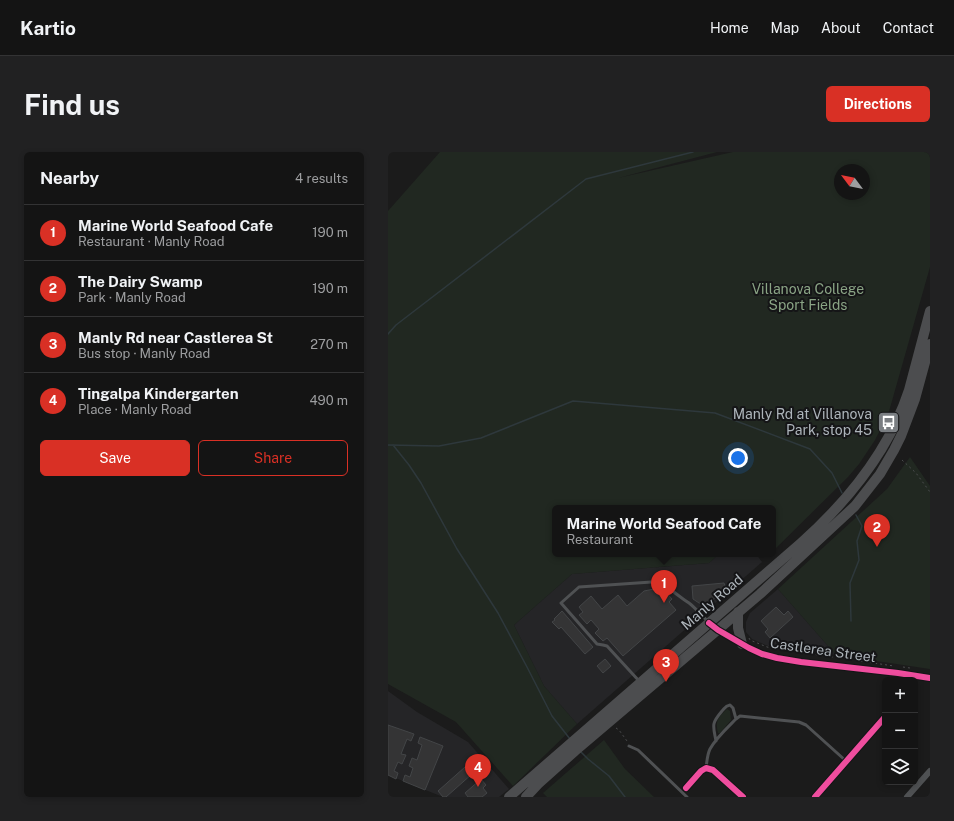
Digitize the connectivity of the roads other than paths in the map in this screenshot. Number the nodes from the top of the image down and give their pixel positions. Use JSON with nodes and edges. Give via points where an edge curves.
{"nodes":[{"id":1,"x":930,"y":311,"type":"edge"},
{"id":2,"x":930,"y":344,"type":"edge"},
{"id":3,"x":738,"y":612,"type":"junction"},
{"id":4,"x":709,"y":623,"type":"junction"},
{"id":5,"x":718,"y":630,"type":"junction"},
{"id":6,"x":744,"y":640,"type":"junction"},
{"id":7,"x":898,"y":672,"type":"junction"},
{"id":8,"x":898,"y":677,"type":"edge"},
{"id":9,"x":930,"y":678,"type":"edge"},
{"id":10,"x":640,"y":683,"type":"junction"},
{"id":11,"x":736,"y":719,"type":"junction"},
{"id":12,"x":882,"y":720,"type":"edge"},
{"id":13,"x":716,"y":741,"type":"junction"},
{"id":14,"x":630,"y":746,"type":"road end"},
{"id":15,"x":846,"y":761,"type":"junction"},
{"id":16,"x":706,"y":768,"type":"junction"},
{"id":17,"x":930,"y":771,"type":"edge"},
{"id":18,"x":683,"y":790,"type":"junction"},
{"id":19,"x":509,"y":797,"type":"edge"},
{"id":20,"x":526,"y":797,"type":"edge"},
{"id":21,"x":687,"y":797,"type":"edge"},
{"id":22,"x":743,"y":797,"type":"edge"},
{"id":23,"x":815,"y":797,"type":"edge"},
{"id":24,"x":907,"y":797,"type":"edge"}],
"edges":[{"from":1,"to":4,"type":"main road","name":"Manly Road","via":[[906,400],[894,428],[865,474],[819,527]]},
{"from":2,"to":3,"type":"main road","name":"Manly Road","via":[[909,418],[894,450],[872,485],[847,513]]},
{"from":3,"to":5,"type":"main road","name":"Manly Road"},
{"from":3,"to":6,"type":"main road","via":[[738,628]]},
{"from":4,"to":5,"type":"street","name":"Castlerea Street"},
{"from":4,"to":10,"type":"main road","name":"Manly Road"},
{"from":4,"to":10,"type":"lane","via":[[673,592],[666,581],[580,587],[561,603],[597,644],[607,646]]},
{"from":5,"to":6,"type":"street","name":"Castlerea Street"},
{"from":5,"to":20,"type":"main road","name":"Manly Road","via":[[575,751]]},
{"from":6,"to":7,"type":"street","name":"Castlerea Street","via":[[756,651],[777,658]]},
{"from":7,"to":8,"type":"street"},
{"from":7,"to":9,"type":"street","name":"Castlerea Street"},
{"from":10,"to":19,"type":"main road","name":"Manly Road"},
{"from":11,"to":13,"type":"lane"},
{"from":11,"to":13,"type":"lane","via":[[734,708],[726,706],[714,720]]},
{"from":11,"to":15,"type":"lane","via":[[745,716],[799,722],[806,725]]},
{"from":12,"to":15,"type":"street"},
{"from":13,"to":16,"type":"lane","via":[[710,750]]},
{"from":14,"to":18,"type":"lane","via":[[638,750]]},
{"from":15,"to":23,"type":"street"},
{"from":16,"to":18,"type":"street"},
{"from":16,"to":22,"type":"street","via":[[712,770]]},
{"from":17,"to":24,"type":"street"},
{"from":18,"to":21,"type":"lane"}]}
